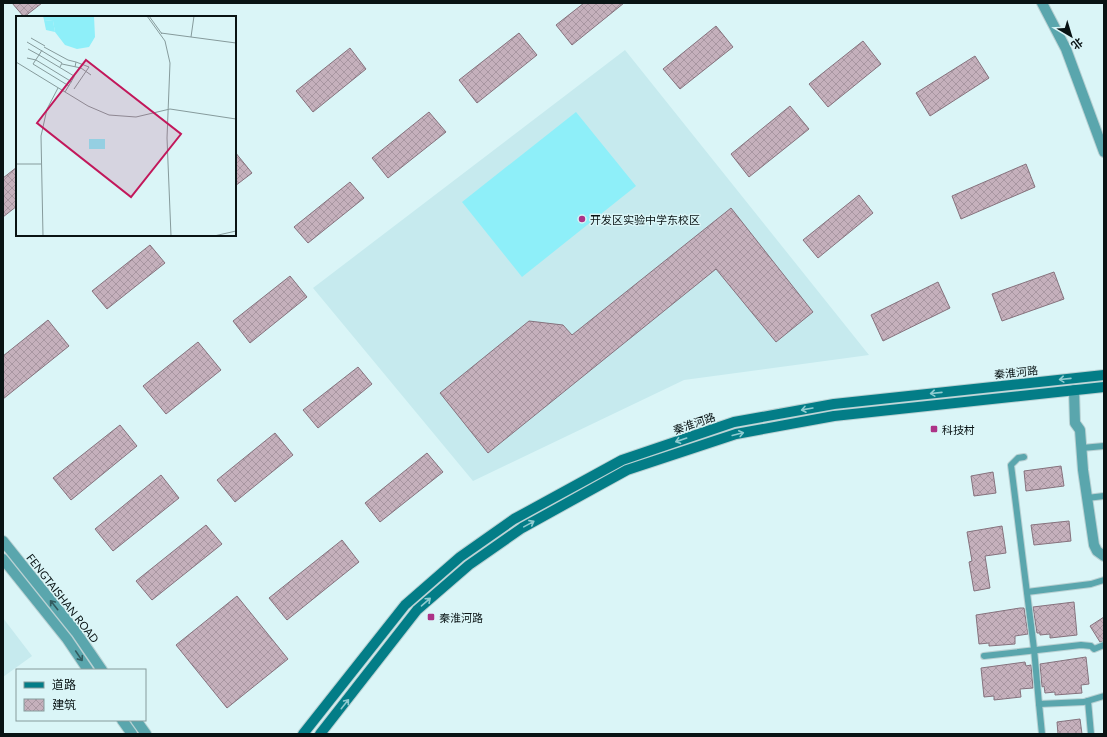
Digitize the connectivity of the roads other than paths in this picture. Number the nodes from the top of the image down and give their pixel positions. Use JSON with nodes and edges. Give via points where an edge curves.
{"nodes":[{"id":1,"x":1042,"y":3,"type":"edge"},
{"id":2,"x":1104,"y":152,"type":"edge"},
{"id":3,"x":1104,"y":375,"type":"edge"},
{"id":4,"x":1104,"y":387,"type":"edge"},
{"id":5,"x":1074,"y":390,"type":"junction"},
{"id":6,"x":1104,"y":446,"type":"edge"},
{"id":7,"x":1082,"y":448,"type":"junction"},
{"id":8,"x":1024,"y":457,"type":"dead end"},
{"id":9,"x":1104,"y":496,"type":"edge"},
{"id":10,"x":1087,"y":498,"type":"junction"},
{"id":11,"x":3,"y":541,"type":"edge"},
{"id":12,"x":1104,"y":556,"type":"edge"},
{"id":13,"x":3,"y":559,"type":"edge"},
{"id":14,"x":1104,"y":580,"type":"edge"},
{"id":15,"x":1027,"y":592,"type":"junction"},
{"id":16,"x":1104,"y":645,"type":"edge"},
{"id":17,"x":1034,"y":649,"type":"junction"},
{"id":18,"x":984,"y":656,"type":"dead end"},
{"id":19,"x":87,"y":669,"type":"edge"},
{"id":20,"x":101,"y":669,"type":"edge"},
{"id":21,"x":1104,"y":696,"type":"edge"},
{"id":22,"x":1088,"y":701,"type":"junction"},
{"id":23,"x":1039,"y":704,"type":"junction"},
{"id":24,"x":123,"y":721,"type":"edge"},
{"id":25,"x":137,"y":721,"type":"edge"},
{"id":26,"x":132,"y":734,"type":"edge"},
{"id":27,"x":146,"y":734,"type":"edge"},
{"id":28,"x":303,"y":734,"type":"edge"},
{"id":29,"x":320,"y":734,"type":"edge"},
{"id":30,"x":1042,"y":734,"type":"edge"},
{"id":31,"x":1091,"y":734,"type":"edge"}],
"edges":[{"from":1,"to":2,"type":"street","via":[[1066,49]]},
{"from":3,"to":28,"type":"main road","name":"秦淮河路","one_way":true,"via":[[826,405],[734,422],[622,460],[514,519],[454,562],[405,605]]},
{"from":4,"to":5,"type":"main road"},
{"from":5,"to":7,"type":"street","via":[[1075,423],[1080,430]]},
{"from":29,"to":5,"type":"main road","one_way":true,"via":[[417,610],[469,565],[522,528],[627,470],[736,434],[834,416]]},
{"from":6,"to":7,"type":"lane"},
{"from":7,"to":10,"type":"street"},
{"from":8,"to":15,"type":"lane","via":[[1018,458],[1011,465]]},
{"from":9,"to":10,"type":"lane"},
{"from":10,"to":12,"type":"street","via":[[1094,545]]},
{"from":20,"to":11,"type":"street","name":"FENGTAISHAN ROAD","one_way":true,"via":[[76,632]]},
{"from":13,"to":19,"type":"street","name":"FENGTAISHAN ROAD","one_way":true,"via":[[67,639]]},
{"from":14,"to":15,"type":"lane"},
{"from":15,"to":17,"type":"lane"},
{"from":16,"to":17,"type":"lane","via":[[1094,649],[1081,644]]},
{"from":17,"to":18,"type":"lane"},
{"from":17,"to":23,"type":"lane"},
{"from":21,"to":22,"type":"lane"},
{"from":22,"to":23,"type":"lane"},
{"from":22,"to":31,"type":"lane"},
{"from":23,"to":30,"type":"lane"},
{"from":24,"to":26,"type":"street"},
{"from":25,"to":27,"type":"street"}]}
